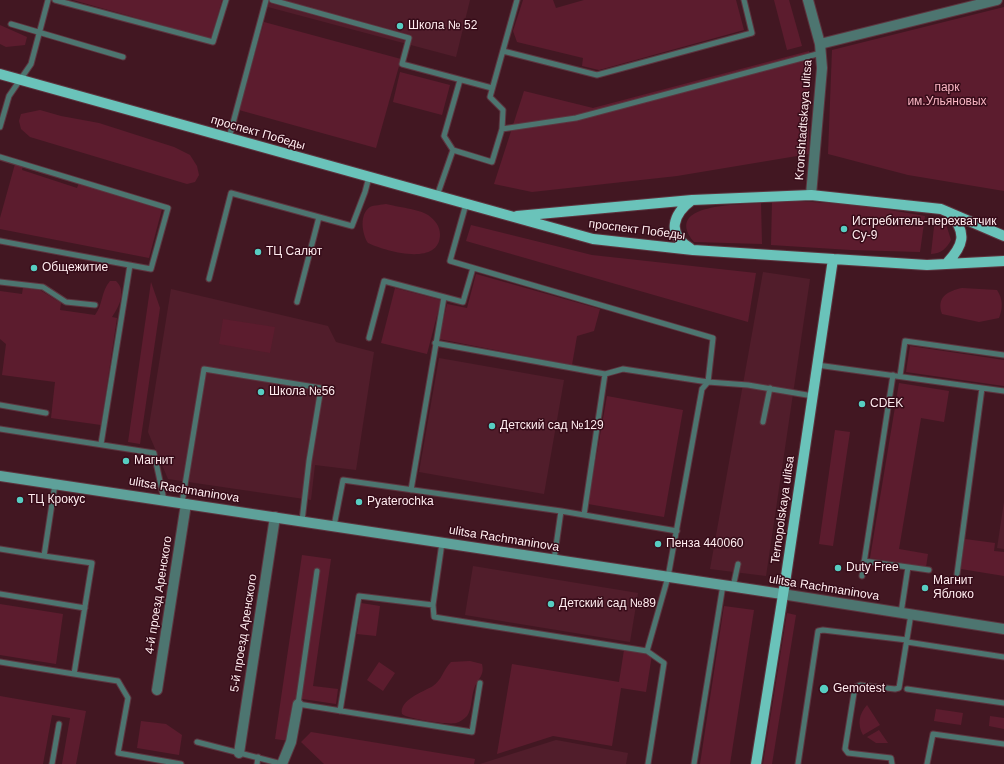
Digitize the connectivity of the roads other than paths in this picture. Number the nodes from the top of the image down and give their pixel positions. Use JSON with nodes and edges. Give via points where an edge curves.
{"nodes":[{"id":1,"x":48,"y":0,"type":"edge"},
{"id":2,"x":55,"y":0,"type":"edge"},
{"id":3,"x":226,"y":0,"type":"edge"},
{"id":4,"x":266,"y":0,"type":"edge"},
{"id":5,"x":272,"y":0,"type":"edge"},
{"id":6,"x":517,"y":0,"type":"edge"},
{"id":7,"x":744,"y":0,"type":"edge"},
{"id":8,"x":808,"y":0,"type":"edge"},
{"id":9,"x":996,"y":0,"type":"edge"},
{"id":10,"x":11,"y":24,"type":"dead end"},
{"id":11,"x":39,"y":33,"type":"junction"},
{"id":12,"x":820,"y":49,"type":"junction"},
{"id":13,"x":503,"y":51,"type":"junction"},
{"id":14,"x":123,"y":57,"type":"dead end"},
{"id":15,"x":0,"y":74,"type":"edge"},
{"id":16,"x":20,"y":80,"type":"junction"},
{"id":17,"x":460,"y":80,"type":"junction"},
{"id":18,"x":492,"y":88,"type":"junction"},
{"id":19,"x":0,"y":127,"type":"edge"},
{"id":20,"x":502,"y":129,"type":"junction"},
{"id":21,"x":229,"y":138,"type":"junction"},
{"id":22,"x":453,"y":150,"type":"junction"},
{"id":23,"x":0,"y":157,"type":"edge"},
{"id":24,"x":369,"y":177,"type":"junction"},
{"id":25,"x":812,"y":195,"type":"junction"},
{"id":26,"x":437,"y":196,"type":"junction"},
{"id":27,"x":692,"y":200,"type":"junction"},
{"id":28,"x":466,"y":204,"type":"junction"},
{"id":29,"x":949,"y":213,"type":"junction"},
{"id":30,"x":319,"y":217,"type":"junction"},
{"id":31,"x":509,"y":217,"type":"junction"},
{"id":32,"x":1004,"y":236,"type":"edge"},
{"id":33,"x":0,"y":241,"type":"edge"},
{"id":34,"x":693,"y":250,"type":"junction"},
{"id":35,"x":833,"y":259,"type":"junction"},
{"id":36,"x":1004,"y":261,"type":"edge"},
{"id":37,"x":948,"y":263,"type":"junction"},
{"id":38,"x":130,"y":265,"type":"junction"},
{"id":39,"x":473,"y":268,"type":"junction"},
{"id":40,"x":209,"y":279,"type":"dead end"},
{"id":41,"x":0,"y":282,"type":"edge"},
{"id":42,"x":444,"y":297,"type":"junction"},
{"id":43,"x":297,"y":302,"type":"dead end"},
{"id":44,"x":95,"y":305,"type":"dead end"},
{"id":45,"x":369,"y":338,"type":"dead end"},
{"id":46,"x":435,"y":343,"type":"junction"},
{"id":47,"x":1004,"y":355,"type":"edge"},
{"id":48,"x":817,"y":364,"type":"junction"},
{"id":49,"x":605,"y":374,"type":"junction"},
{"id":50,"x":893,"y":375,"type":"junction"},
{"id":51,"x":900,"y":376,"type":"junction"},
{"id":52,"x":708,"y":382,"type":"junction"},
{"id":53,"x":770,"y":388,"type":"junction"},
{"id":54,"x":982,"y":388,"type":"junction"},
{"id":55,"x":1004,"y":391,"type":"edge"},
{"id":56,"x":813,"y":396,"type":"junction"},
{"id":57,"x":0,"y":405,"type":"edge"},
{"id":58,"x":46,"y":413,"type":"dead end"},
{"id":59,"x":763,"y":422,"type":"dead end"},
{"id":60,"x":0,"y":429,"type":"edge"},
{"id":61,"x":101,"y":444,"type":"junction"},
{"id":62,"x":0,"y":476,"type":"edge"},
{"id":63,"x":54,"y":484,"type":"junction"},
{"id":64,"x":411,"y":490,"type":"junction"},
{"id":65,"x":164,"y":500,"type":"junction"},
{"id":66,"x":184,"y":503,"type":"junction"},
{"id":67,"x":561,"y":511,"type":"junction"},
{"id":68,"x":584,"y":516,"type":"junction"},
{"id":69,"x":275,"y":517,"type":"junction"},
{"id":70,"x":302,"y":521,"type":"junction"},
{"id":71,"x":334,"y":526,"type":"junction"},
{"id":72,"x":677,"y":530,"type":"junction"},
{"id":73,"x":442,"y":543,"type":"junction"},
{"id":74,"x":0,"y":549,"type":"edge"},
{"id":75,"x":44,"y":556,"type":"junction"},
{"id":76,"x":554,"y":560,"type":"junction"},
{"id":77,"x":864,"y":561,"type":"junction"},
{"id":78,"x":738,"y":564,"type":"dead end"},
{"id":79,"x":908,"y":567,"type":"junction"},
{"id":80,"x":929,"y":570,"type":"dead end"},
{"id":81,"x":317,"y":571,"type":"dead end"},
{"id":82,"x":957,"y":574,"type":"dead end"},
{"id":83,"x":862,"y":576,"type":"dead end"},
{"id":84,"x":668,"y":577,"type":"junction"},
{"id":85,"x":728,"y":586,"type":"junction"},
{"id":86,"x":0,"y":594,"type":"edge"},
{"id":87,"x":782,"y":594,"type":"junction"},
{"id":88,"x":433,"y":605,"type":"junction"},
{"id":89,"x":85,"y":608,"type":"junction"},
{"id":90,"x":901,"y":613,"type":"junction"},
{"id":91,"x":911,"y":614,"type":"junction"},
{"id":92,"x":1004,"y":629,"type":"edge"},
{"id":93,"x":907,"y":641,"type":"junction"},
{"id":94,"x":647,"y":651,"type":"junction"},
{"id":95,"x":1004,"y":657,"type":"edge"},
{"id":96,"x":0,"y":662,"type":"edge"},
{"id":97,"x":74,"y":674,"type":"junction"},
{"id":98,"x":480,"y":683,"type":"dead end"},
{"id":99,"x":907,"y":689,"type":"dead end"},
{"id":100,"x":157,"y":690,"type":"dead end"},
{"id":101,"x":1004,"y":703,"type":"edge"},
{"id":102,"x":298,"y":704,"type":"junction"},
{"id":103,"x":340,"y":711,"type":"junction"},
{"id":104,"x":59,"y":724,"type":"dead end"},
{"id":105,"x":197,"y":742,"type":"dead end"},
{"id":106,"x":1004,"y":744,"type":"edge"},
{"id":107,"x":239,"y":753,"type":"junction"},
{"id":108,"x":258,"y":758,"type":"junction"},
{"id":109,"x":52,"y":764,"type":"edge"},
{"id":110,"x":181,"y":764,"type":"edge"},
{"id":111,"x":256,"y":764,"type":"edge"},
{"id":112,"x":282,"y":764,"type":"edge"},
{"id":113,"x":648,"y":764,"type":"edge"},
{"id":114,"x":694,"y":764,"type":"edge"},
{"id":115,"x":756,"y":764,"type":"edge"},
{"id":116,"x":798,"y":764,"type":"edge"},
{"id":117,"x":892,"y":764,"type":"edge"},
{"id":118,"x":927,"y":764,"type":"edge"}],
"edges":[{"from":1,"to":11,"type":"lane"},
{"from":2,"to":3,"type":"lane","via":[[214,42]]},
{"from":4,"to":21,"type":"lane"},
{"from":5,"to":17,"type":"lane","via":[[409,38],[402,64]]},
{"from":6,"to":13,"type":"lane"},
{"from":7,"to":13,"type":"lane","via":[[752,33],[597,75]]},
{"from":8,"to":12,"type":"street","name":"Kronshtadtskaya ulitsa"},
{"from":9,"to":12,"type":"street"},
{"from":10,"to":11,"type":"lane"},
{"from":11,"to":14,"type":"lane"},
{"from":11,"to":16,"type":"lane","via":[[31,64]]},
{"from":12,"to":20,"type":"lane","via":[[576,118]]},
{"from":12,"to":25,"type":"street","name":"Kronshtadtskaya ulitsa","via":[[822,68]]},
{"from":13,"to":18,"type":"lane"},
{"from":15,"to":16,"type":"main road","name":"проспект Победы"},
{"from":16,"to":19,"type":"lane","via":[[9,96]]},
{"from":16,"to":21,"type":"main road","name":"проспект Победы"},
{"from":17,"to":18,"type":"lane"},
{"from":17,"to":22,"type":"lane","via":[[444,136]]},
{"from":18,"to":20,"type":"lane","via":[[490,97],[503,110]]},
{"from":20,"to":22,"type":"lane","via":[[492,162]]},
{"from":21,"to":24,"type":"main road","name":"проспект Победы"},
{"from":22,"to":26,"type":"lane"},
{"from":23,"to":38,"type":"lane","via":[[168,208],[151,269]]},
{"from":24,"to":26,"type":"main road","name":"проспект Победы"},
{"from":24,"to":30,"type":"lane","via":[[352,226]]},
{"from":25,"to":27,"type":"main road","name":"проспект Победы"},
{"from":25,"to":29,"type":"main road","name":"проспект Победы","via":[[935,208]]},
{"from":26,"to":28,"type":"main road","name":"проспект Победы"},
{"from":27,"to":31,"type":"main road","name":"проспект Победы"},
{"from":27,"to":34,"type":"main road","via":[[676,216],[675,229],[680,242]]},
{"from":28,"to":31,"type":"main road","name":"проспект Победы"},
{"from":28,"to":39,"type":"lane","via":[[450,261]]},
{"from":29,"to":32,"type":"main road"},
{"from":29,"to":37,"type":"main road","via":[[958,222],[962,239],[958,251]]},
{"from":30,"to":40,"type":"lane","via":[[231,193]]},
{"from":30,"to":43,"type":"lane"},
{"from":31,"to":34,"type":"main road","name":"проспект Победы","via":[[593,239]]},
{"from":33,"to":38,"type":"lane"},
{"from":34,"to":35,"type":"main road","name":"проспект Победы"},
{"from":35,"to":37,"type":"main road","name":"проспект Победы","via":[[927,265]]},
{"from":35,"to":48,"type":"main road","name":"Ternopolskaya ulitsa"},
{"from":36,"to":37,"type":"main road"},
{"from":38,"to":61,"type":"lane"},
{"from":39,"to":42,"type":"lane","via":[[462,302]]},
{"from":39,"to":52,"type":"lane","via":[[713,338]]},
{"from":41,"to":44,"type":"lane","via":[[43,287],[66,302]]},
{"from":42,"to":45,"type":"lane","via":[[384,281]]},
{"from":42,"to":46,"type":"lane"},
{"from":46,"to":49,"type":"lane"},
{"from":46,"to":64,"type":"lane"},
{"from":47,"to":51,"type":"lane","via":[[905,341]]},
{"from":48,"to":50,"type":"lane"},
{"from":48,"to":56,"type":"main road","name":"Ternopolskaya ulitsa"},
{"from":49,"to":52,"type":"lane","via":[[623,369]]},
{"from":49,"to":68,"type":"lane"},
{"from":50,"to":51,"type":"lane"},
{"from":50,"to":77,"type":"lane"},
{"from":51,"to":54,"type":"lane"},
{"from":52,"to":53,"type":"lane"},
{"from":52,"to":72,"type":"lane","via":[[702,389]]},
{"from":53,"to":56,"type":"lane"},
{"from":53,"to":59,"type":"lane"},
{"from":54,"to":55,"type":"lane"},
{"from":54,"to":82,"type":"lane"},
{"from":56,"to":87,"type":"main road","name":"Ternopolskaya ulitsa"},
{"from":57,"to":58,"type":"lane"},
{"from":60,"to":61,"type":"lane"},
{"from":61,"to":65,"type":"lane","via":[[154,453]]},
{"from":62,"to":63,"type":"main road","name":"ulitsa Rachmaninova"},
{"from":63,"to":65,"type":"main road","name":"ulitsa Rachmaninova"},
{"from":63,"to":75,"type":"lane"},
{"from":64,"to":67,"type":"lane"},
{"from":64,"to":71,"type":"lane","via":[[343,480]]},
{"from":65,"to":66,"type":"main road","name":"ulitsa Rachmaninova"},
{"from":66,"to":69,"type":"main road","name":"ulitsa Rachmaninova"},
{"from":66,"to":70,"type":"lane","via":[[204,369],[321,388]]},
{"from":66,"to":100,"type":"street","name":"4-й проезд Аренского"},
{"from":67,"to":68,"type":"lane"},
{"from":67,"to":76,"type":"lane"},
{"from":68,"to":72,"type":"lane"},
{"from":69,"to":70,"type":"main road","name":"ulitsa Rachmaninova"},
{"from":69,"to":107,"type":"street","name":"5-й проезд Аренского"},
{"from":70,"to":71,"type":"main road","name":"ulitsa Rachmaninova"},
{"from":71,"to":73,"type":"main road","name":"ulitsa Rachmaninova"},
{"from":72,"to":84,"type":"lane"},
{"from":73,"to":76,"type":"main road","name":"ulitsa Rachmaninova"},
{"from":73,"to":88,"type":"lane"},
{"from":74,"to":75,"type":"lane"},
{"from":75,"to":89,"type":"lane","via":[[92,563]]},
{"from":76,"to":84,"type":"main road","name":"ulitsa Rachmaninova"},
{"from":77,"to":79,"type":"lane"},
{"from":77,"to":83,"type":"lane"},
{"from":78,"to":85,"type":"lane"},
{"from":79,"to":80,"type":"lane"},
{"from":79,"to":90,"type":"lane"},
{"from":81,"to":102,"type":"lane"},
{"from":84,"to":85,"type":"main road","name":"ulitsa Rachmaninova"},
{"from":84,"to":94,"type":"lane"},
{"from":85,"to":87,"type":"main road","name":"ulitsa Rachmaninova"},
{"from":85,"to":114,"type":"lane"},
{"from":86,"to":89,"type":"lane"},
{"from":87,"to":90,"type":"street","name":"ulitsa Rachmaninova"},
{"from":87,"to":115,"type":"main road","name":"Ternopolskaya ulitsa"},
{"from":88,"to":94,"type":"lane","via":[[434,617]]},
{"from":88,"to":103,"type":"lane","via":[[359,596]]},
{"from":89,"to":97,"type":"lane"},
{"from":90,"to":91,"type":"street","name":"ulitsa Rachmaninova"},
{"from":91,"to":92,"type":"street","name":"ulitsa Rachmaninova"},
{"from":91,"to":93,"type":"lane"},
{"from":93,"to":95,"type":"lane"},
{"from":93,"to":116,"type":"lane","via":[[818,631]]},
{"from":93,"to":117,"type":"lane","via":[[899,688],[860,685],[855,687],[845,749],[848,753],[891,758]]},
{"from":94,"to":113,"type":"lane","via":[[664,663]]},
{"from":96,"to":97,"type":"lane"},
{"from":97,"to":110,"type":"lane","via":[[118,681],[128,698],[118,753]]},
{"from":98,"to":103,"type":"lane","via":[[472,732]]},
{"from":99,"to":101,"type":"lane"},
{"from":102,"to":103,"type":"lane"},
{"from":102,"to":112,"type":"street","via":[[291,742]]},
{"from":104,"to":109,"type":"lane"},
{"from":105,"to":107,"type":"lane"},
{"from":106,"to":118,"type":"lane","via":[[932,734]]},
{"from":107,"to":108,"type":"lane"},
{"from":108,"to":111,"type":"lane"},
{"from":108,"to":112,"type":"lane"}]}
